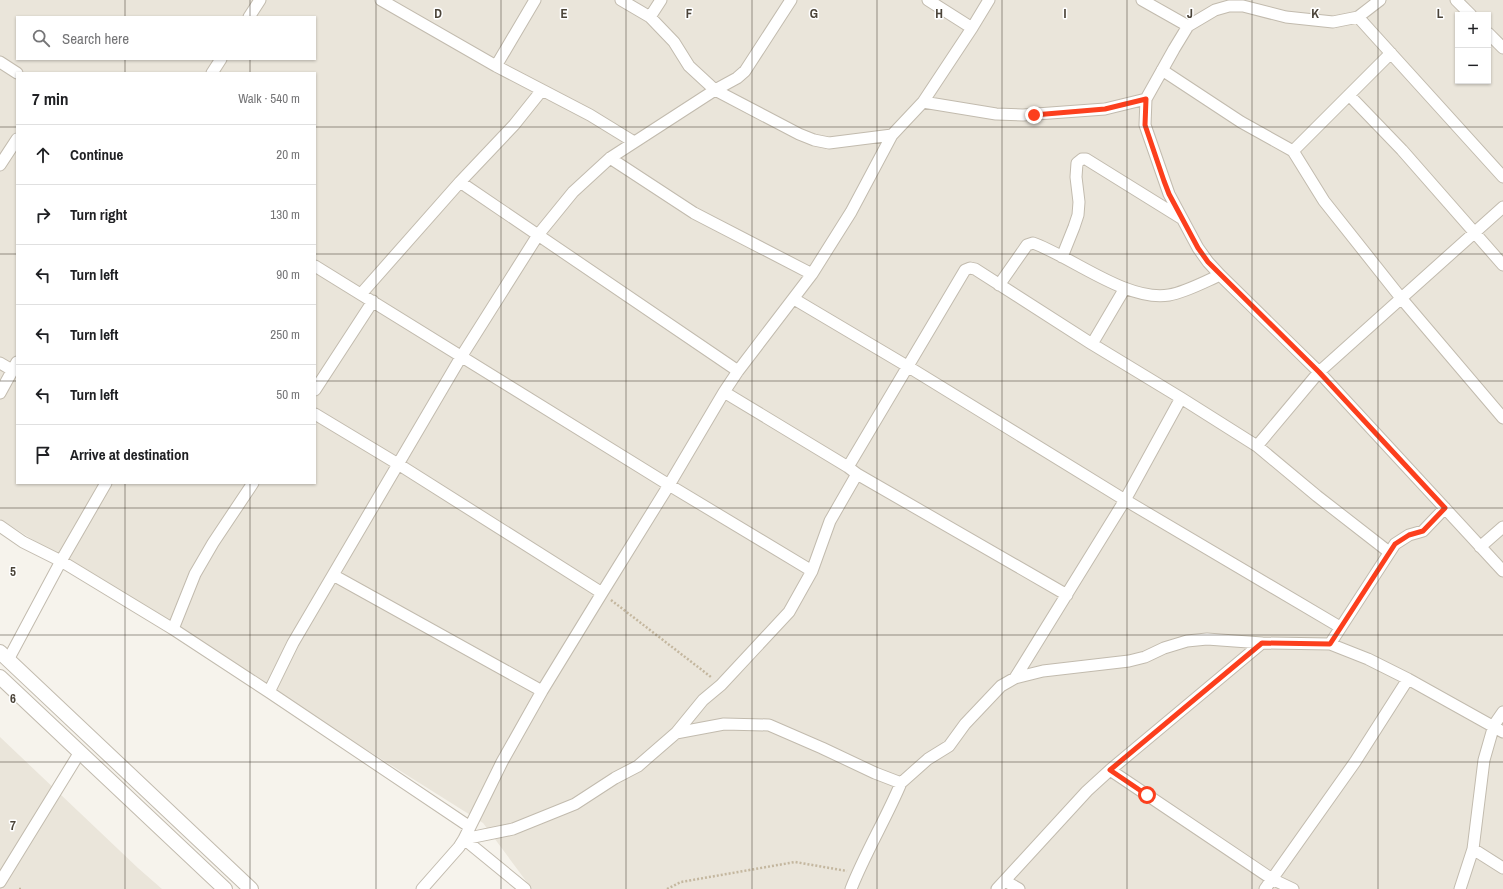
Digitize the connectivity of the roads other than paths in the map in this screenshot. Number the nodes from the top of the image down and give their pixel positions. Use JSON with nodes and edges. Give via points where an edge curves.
{"nodes":[{"id":1,"x":260,"y":0,"type":"edge"},
{"id":2,"x":381,"y":0,"type":"edge"},
{"id":3,"x":535,"y":0,"type":"edge"},
{"id":4,"x":621,"y":0,"type":"edge"},
{"id":5,"x":661,"y":0,"type":"edge"},
{"id":6,"x":791,"y":0,"type":"edge"},
{"id":7,"x":928,"y":0,"type":"edge"},
{"id":8,"x":989,"y":0,"type":"edge"},
{"id":9,"x":1142,"y":0,"type":"edge"},
{"id":10,"x":1380,"y":0,"type":"edge"},
{"id":11,"x":1456,"y":0,"type":"edge"},
{"id":12,"x":1468,"y":12,"type":"edge"},
{"id":13,"x":250,"y":16,"type":"edge"},
{"id":14,"x":650,"y":17,"type":"junction"},
{"id":15,"x":1358,"y":17,"type":"junction"},
{"id":16,"x":1188,"y":26,"type":"junction"},
{"id":17,"x":972,"y":28,"type":"junction"},
{"id":18,"x":1491,"y":36,"type":"edge"},
{"id":19,"x":1503,"y":48,"type":"edge"},
{"id":20,"x":1390,"y":53,"type":"junction"},
{"id":21,"x":220,"y":60,"type":"edge"},
{"id":22,"x":0,"y":62,"type":"edge"},
{"id":23,"x":496,"y":66,"type":"junction"},
{"id":24,"x":1162,"y":70,"type":"junction"},
{"id":25,"x":16,"y":72,"type":"edge"},
{"id":26,"x":213,"y":72,"type":"edge"},
{"id":27,"x":542,"y":90,"type":"junction"},
{"id":28,"x":715,"y":90,"type":"junction"},
{"id":29,"x":1349,"y":95,"type":"junction"},
{"id":30,"x":1146,"y":99,"type":"junction"},
{"id":31,"x":924,"y":102,"type":"junction"},
{"id":32,"x":892,"y":135,"type":"junction"},
{"id":33,"x":16,"y":141,"type":"edge"},
{"id":34,"x":634,"y":142,"type":"junction"},
{"id":35,"x":1293,"y":151,"type":"junction"},
{"id":36,"x":610,"y":158,"type":"junction"},
{"id":37,"x":0,"y":165,"type":"edge"},
{"id":38,"x":1503,"y":177,"type":"edge"},
{"id":39,"x":460,"y":182,"type":"junction"},
{"id":40,"x":1503,"y":207,"type":"edge"},
{"id":41,"x":1182,"y":218,"type":"junction"},
{"id":42,"x":1474,"y":233,"type":"junction"},
{"id":43,"x":538,"y":235,"type":"junction"},
{"id":44,"x":1062,"y":257,"type":"junction"},
{"id":45,"x":1503,"y":265,"type":"edge"},
{"id":46,"x":316,"y":267,"type":"edge"},
{"id":47,"x":812,"y":274,"type":"junction"},
{"id":48,"x":1220,"y":275,"type":"junction"},
{"id":49,"x":1000,"y":285,"type":"junction"},
{"id":50,"x":1125,"y":288,"type":"junction"},
{"id":51,"x":361,"y":294,"type":"junction"},
{"id":52,"x":1401,"y":298,"type":"junction"},
{"id":53,"x":794,"y":299,"type":"junction"},
{"id":54,"x":374,"y":301,"type":"junction"},
{"id":55,"x":1092,"y":344,"type":"junction"},
{"id":56,"x":461,"y":357,"type":"junction"},
{"id":57,"x":0,"y":363,"type":"edge"},
{"id":58,"x":14,"y":366,"type":"edge"},
{"id":59,"x":907,"y":366,"type":"junction"},
{"id":60,"x":738,"y":371,"type":"junction"},
{"id":61,"x":1319,"y":372,"type":"junction"},
{"id":62,"x":316,"y":388,"type":"edge"},
{"id":63,"x":724,"y":392,"type":"junction"},
{"id":64,"x":0,"y":393,"type":"edge"},
{"id":65,"x":1182,"y":398,"type":"junction"},
{"id":66,"x":316,"y":415,"type":"edge"},
{"id":67,"x":1503,"y":418,"type":"edge"},
{"id":68,"x":1257,"y":446,"type":"junction"},
{"id":69,"x":398,"y":464,"type":"junction"},
{"id":70,"x":848,"y":467,"type":"junction"},
{"id":71,"x":858,"y":474,"type":"junction"},
{"id":72,"x":105,"y":484,"type":"edge"},
{"id":73,"x":252,"y":484,"type":"edge"},
{"id":74,"x":669,"y":485,"type":"junction"},
{"id":75,"x":1125,"y":500,"type":"junction"},
{"id":76,"x":1445,"y":508,"type":"junction"},
{"id":77,"x":0,"y":526,"type":"edge"},
{"id":78,"x":1503,"y":527,"type":"edge"},
{"id":79,"x":1480,"y":547,"type":"junction"},
{"id":80,"x":1389,"y":552,"type":"junction"},
{"id":81,"x":61,"y":561,"type":"junction"},
{"id":82,"x":812,"y":570,"type":"junction"},
{"id":83,"x":1503,"y":571,"type":"edge"},
{"id":84,"x":333,"y":575,"type":"junction"},
{"id":85,"x":602,"y":592,"type":"junction"},
{"id":86,"x":1066,"y":595,"type":"junction"},
{"id":87,"x":1340,"y":627,"type":"junction"},
{"id":88,"x":173,"y":629,"type":"junction"},
{"id":89,"x":1262,"y":643,"type":"junction"},
{"id":90,"x":1330,"y":644,"type":"junction"},
{"id":91,"x":4,"y":656,"type":"edge"},
{"id":92,"x":0,"y":677,"type":"edge"},
{"id":93,"x":1015,"y":678,"type":"junction"},
{"id":94,"x":1408,"y":679,"type":"junction"},
{"id":95,"x":542,"y":691,"type":"junction"},
{"id":96,"x":269,"y":692,"type":"junction"},
{"id":97,"x":1503,"y":712,"type":"edge"},
{"id":98,"x":1498,"y":728,"type":"edge"},
{"id":99,"x":676,"y":733,"type":"junction"},
{"id":100,"x":80,"y":752,"type":"junction"},
{"id":101,"x":1110,"y":770,"type":"junction"},
{"id":102,"x":901,"y":783,"type":"junction"},
{"id":103,"x":470,"y":827,"type":"junction"},
{"id":104,"x":464,"y":839,"type":"junction"},
{"id":105,"x":1474,"y":849,"type":"junction"},
{"id":106,"x":1503,"y":868,"type":"edge"},
{"id":107,"x":1272,"y":879,"type":"junction"},
{"id":108,"x":1005,"y":881,"type":"junction"},
{"id":109,"x":0,"y":882,"type":"edge"},
{"id":110,"x":225,"y":889,"type":"edge"},
{"id":111,"x":251,"y":889,"type":"edge"},
{"id":112,"x":422,"y":889,"type":"edge"},
{"id":113,"x":525,"y":889,"type":"edge"},
{"id":114,"x":851,"y":889,"type":"edge"},
{"id":115,"x":997,"y":889,"type":"edge"},
{"id":116,"x":1019,"y":889,"type":"edge"},
{"id":117,"x":1265,"y":889,"type":"edge"},
{"id":118,"x":1293,"y":889,"type":"edge"},
{"id":119,"x":1460,"y":889,"type":"edge"}],
"edges":[{"from":1,"to":13,"type":"street"},
{"from":2,"to":23,"type":"street"},
{"from":3,"to":23,"type":"street"},
{"from":4,"to":14,"type":"street"},
{"from":5,"to":14,"type":"street"},
{"from":6,"to":28,"type":"street","via":[[745,71]]},
{"from":7,"to":17,"type":"street"},
{"from":8,"to":17,"type":"street"},
{"from":9,"to":16,"type":"street"},
{"from":10,"to":15,"type":"street"},
{"from":11,"to":12,"type":"street"},
{"from":14,"to":28,"type":"street","via":[[674,42],[689,66]]},
{"from":15,"to":16,"type":"street","via":[[1333,22],[1307,21],[1243,6],[1229,6],[1215,10]]},
{"from":15,"to":20,"type":"street"},
{"from":16,"to":24,"type":"street"},
{"from":17,"to":31,"type":"street"},
{"from":18,"to":19,"type":"street"},
{"from":20,"to":29,"type":"street"},
{"from":20,"to":38,"type":"street"},
{"from":21,"to":26,"type":"street"},
{"from":22,"to":25,"type":"street"},
{"from":23,"to":27,"type":"street"},
{"from":24,"to":30,"type":"street"},
{"from":24,"to":35,"type":"street","via":[[1241,122]]},
{"from":27,"to":34,"type":"street"},
{"from":27,"to":39,"type":"street","via":[[514,125]]},
{"from":28,"to":32,"type":"street","via":[[814,140],[829,143]]},
{"from":28,"to":34,"type":"street"},
{"from":29,"to":35,"type":"street"},
{"from":29,"to":42,"type":"street","via":[[1402,150]]},
{"from":30,"to":31,"type":"street","via":[[1105,109],[1023,115],[996,114]]},
{"from":30,"to":41,"type":"street","via":[[1147,134],[1169,194]]},
{"from":31,"to":32,"type":"street"},
{"from":32,"to":47,"type":"street","via":[[851,212]]},
{"from":33,"to":37,"type":"street"},
{"from":34,"to":36,"type":"street"},
{"from":35,"to":52,"type":"street","via":[[1324,201]]},
{"from":36,"to":43,"type":"street","via":[[573,192]]},
{"from":36,"to":47,"type":"street","via":[[694,213]]},
{"from":39,"to":43,"type":"street"},
{"from":39,"to":51,"type":"street"},
{"from":40,"to":42,"type":"street"},
{"from":41,"to":44,"type":"street","via":[[1086,159],[1082,159],[1077,163],[1076,170],[1078,215]]},
{"from":41,"to":48,"type":"street","via":[[1198,248]]},
{"from":42,"to":45,"type":"street"},
{"from":42,"to":52,"type":"street"},
{"from":43,"to":56,"type":"street"},
{"from":43,"to":60,"type":"street"},
{"from":44,"to":49,"type":"street","via":[[1033,243],[1027,245]]},
{"from":44,"to":50,"type":"street"},
{"from":46,"to":51,"type":"street"},
{"from":47,"to":53,"type":"street"},
{"from":48,"to":50,"type":"street","via":[[1188,289],[1155,296]]},
{"from":48,"to":61,"type":"street"},
{"from":49,"to":55,"type":"street"},
{"from":49,"to":59,"type":"street","via":[[975,269],[965,270]]},
{"from":50,"to":55,"type":"street"},
{"from":51,"to":54,"type":"street"},
{"from":52,"to":61,"type":"street"},
{"from":52,"to":67,"type":"street"},
{"from":53,"to":59,"type":"street"},
{"from":53,"to":60,"type":"street"},
{"from":54,"to":56,"type":"street"},
{"from":54,"to":62,"type":"street"},
{"from":55,"to":65,"type":"street"},
{"from":56,"to":69,"type":"street"},
{"from":56,"to":74,"type":"street"},
{"from":57,"to":58,"type":"street"},
{"from":58,"to":64,"type":"street"},
{"from":59,"to":70,"type":"street"},
{"from":59,"to":75,"type":"street"},
{"from":60,"to":63,"type":"street"},
{"from":61,"to":68,"type":"street"},
{"from":61,"to":76,"type":"street"},
{"from":63,"to":70,"type":"street"},
{"from":63,"to":74,"type":"street"},
{"from":65,"to":68,"type":"street"},
{"from":65,"to":75,"type":"street"},
{"from":66,"to":69,"type":"street"},
{"from":68,"to":80,"type":"street"},
{"from":69,"to":84,"type":"street"},
{"from":69,"to":85,"type":"street"},
{"from":70,"to":71,"type":"street"},
{"from":71,"to":82,"type":"street","via":[[830,521]]},
{"from":71,"to":86,"type":"street"},
{"from":72,"to":81,"type":"street"},
{"from":73,"to":88,"type":"street","via":[[195,574]]},
{"from":74,"to":82,"type":"street"},
{"from":74,"to":85,"type":"street"},
{"from":75,"to":86,"type":"street"},
{"from":75,"to":87,"type":"street"},
{"from":76,"to":79,"type":"street"},
{"from":76,"to":80,"type":"street","via":[[1423,531],[1404,538]]},
{"from":77,"to":81,"type":"street","via":[[23,542]]},
{"from":78,"to":79,"type":"street"},
{"from":79,"to":83,"type":"street"},
{"from":80,"to":87,"type":"street"},
{"from":81,"to":88,"type":"street"},
{"from":81,"to":91,"type":"street"},
{"from":82,"to":99,"type":"street","via":[[790,612],[721,685],[703,700]]},
{"from":84,"to":95,"type":"street"},
{"from":84,"to":96,"type":"street","via":[[293,643]]},
{"from":85,"to":95,"type":"street"},
{"from":86,"to":93,"type":"street"},
{"from":87,"to":90,"type":"street"},
{"from":88,"to":96,"type":"street"},
{"from":89,"to":90,"type":"street"},
{"from":89,"to":93,"type":"street","via":[[1207,639],[1187,641],[1129,661],[1043,671]]},
{"from":89,"to":101,"type":"street"},
{"from":90,"to":94,"type":"street"},
{"from":91,"to":111,"type":"street"},
{"from":92,"to":100,"type":"street"},
{"from":93,"to":102,"type":"street","via":[[1001,686],[965,724],[949,746],[928,759]]},
{"from":94,"to":98,"type":"street"},
{"from":94,"to":107,"type":"street","via":[[1355,762]]},
{"from":95,"to":103,"type":"street","via":[[502,762]]},
{"from":96,"to":103,"type":"street"},
{"from":97,"to":98,"type":"street"},
{"from":98,"to":105,"type":"street","via":[[1484,760]]},
{"from":99,"to":102,"type":"street","via":[[724,724],[769,725]]},
{"from":99,"to":104,"type":"street","via":[[638,766],[575,804],[513,829]]},
{"from":100,"to":109,"type":"street"},
{"from":100,"to":110,"type":"street"},
{"from":101,"to":107,"type":"street"},
{"from":101,"to":108,"type":"street","via":[[1087,791]]},
{"from":102,"to":114,"type":"street"},
{"from":103,"to":104,"type":"street"},
{"from":104,"to":112,"type":"street"},
{"from":104,"to":113,"type":"street"},
{"from":105,"to":106,"type":"street"},
{"from":105,"to":119,"type":"street"},
{"from":107,"to":117,"type":"street"},
{"from":107,"to":118,"type":"street"},
{"from":108,"to":115,"type":"street"},
{"from":108,"to":116,"type":"street"}]}
